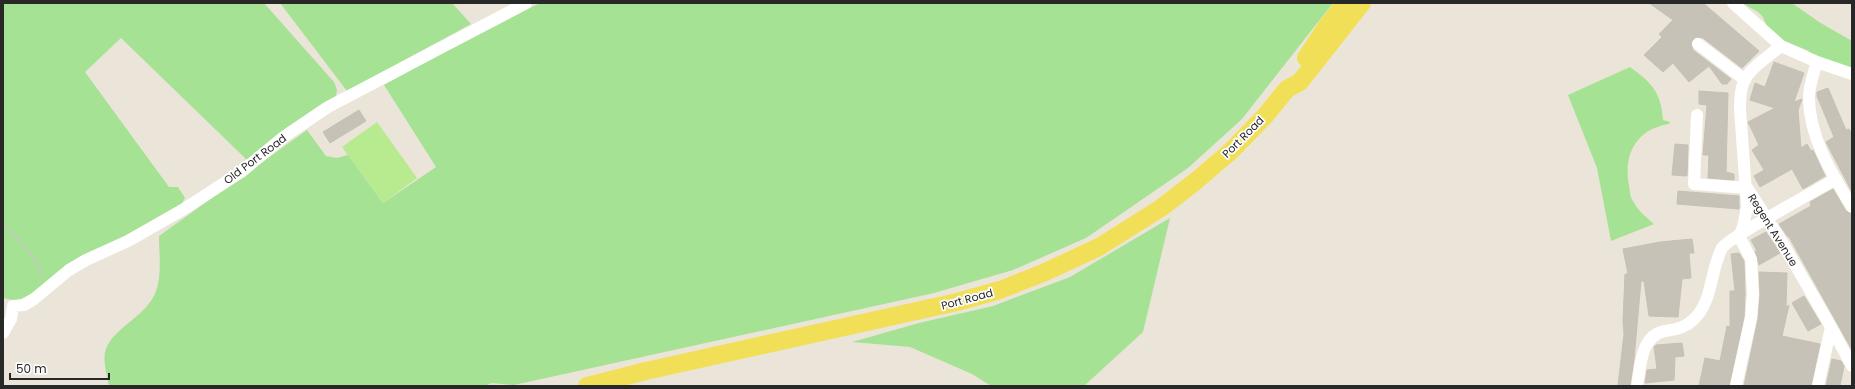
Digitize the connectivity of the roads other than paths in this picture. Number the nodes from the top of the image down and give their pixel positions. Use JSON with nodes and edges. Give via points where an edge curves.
{"nodes":[{"id":1,"x":526,"y":3,"type":"edge"},
{"id":2,"x":1345,"y":3,"type":"edge"},
{"id":3,"x":1362,"y":3,"type":"edge"},
{"id":4,"x":1733,"y":3,"type":"edge"},
{"id":5,"x":1698,"y":44,"type":"dead end"},
{"id":6,"x":1781,"y":46,"type":"junction"},
{"id":7,"x":1817,"y":62,"type":"junction"},
{"id":8,"x":1852,"y":74,"type":"edge"},
{"id":9,"x":1745,"y":80,"type":"junction"},
{"id":10,"x":1288,"y":89,"type":"junction"},
{"id":11,"x":1697,"y":115,"type":"dead end"},
{"id":12,"x":1836,"y":179,"type":"junction"},
{"id":13,"x":1747,"y":188,"type":"junction"},
{"id":14,"x":1852,"y":207,"type":"edge"},
{"id":15,"x":1766,"y":220,"type":"junction"},
{"id":16,"x":1739,"y":236,"type":"junction"},
{"id":17,"x":1831,"y":327,"type":"junction"},
{"id":18,"x":3,"y":333,"type":"edge"},
{"id":19,"x":1852,"y":366,"type":"edge"},
{"id":20,"x":588,"y":386,"type":"edge"},
{"id":21,"x":1637,"y":386,"type":"edge"},
{"id":22,"x":1736,"y":386,"type":"edge"},
{"id":23,"x":1818,"y":386,"type":"edge"}],
"edges":[{"from":1,"to":18,"type":"street","name":"Old Port Road","via":[[328,107],[241,172],[190,205],[146,231],[86,260],[24,305],[12,306],[11,319]]},
{"from":2,"to":10,"type":"main road","name":"Port Road","via":[[1293,76]]},
{"from":3,"to":10,"type":"main road","name":"Port Road","via":[[1300,82]]},
{"from":4,"to":6,"type":"street"},
{"from":5,"to":9,"type":"street"},
{"from":6,"to":7,"type":"street"},
{"from":6,"to":9,"type":"street"},
{"from":7,"to":8,"type":"street"},
{"from":7,"to":12,"type":"street","via":[[1811,81],[1810,114],[1814,132]]},
{"from":9,"to":13,"type":"street","via":[[1740,110]]},
{"from":10,"to":20,"type":"main road","name":"Port Road","via":[[1230,151],[1161,208],[1099,247],[1042,273],[1000,290],[957,302]]},
{"from":11,"to":13,"type":"street","name":"Regent Avenue","via":[[1694,184]]},
{"from":12,"to":14,"type":"street"},
{"from":12,"to":15,"type":"street"},
{"from":13,"to":15,"type":"street","name":"Regent Avenue"},
{"from":13,"to":16,"type":"street","via":[[1746,216]]},
{"from":15,"to":16,"type":"street"},
{"from":15,"to":17,"type":"street","name":"Regent Avenue","via":[[1782,242]]},
{"from":16,"to":21,"type":"street","via":[[1722,248],[1704,307],[1692,321],[1679,329],[1662,332],[1651,338],[1644,346]]},
{"from":16,"to":22,"type":"street","via":[[1750,259],[1753,294],[1751,318]]},
{"from":17,"to":19,"type":"street","name":"Regent Avenue"},
{"from":17,"to":23,"type":"street"}]}
